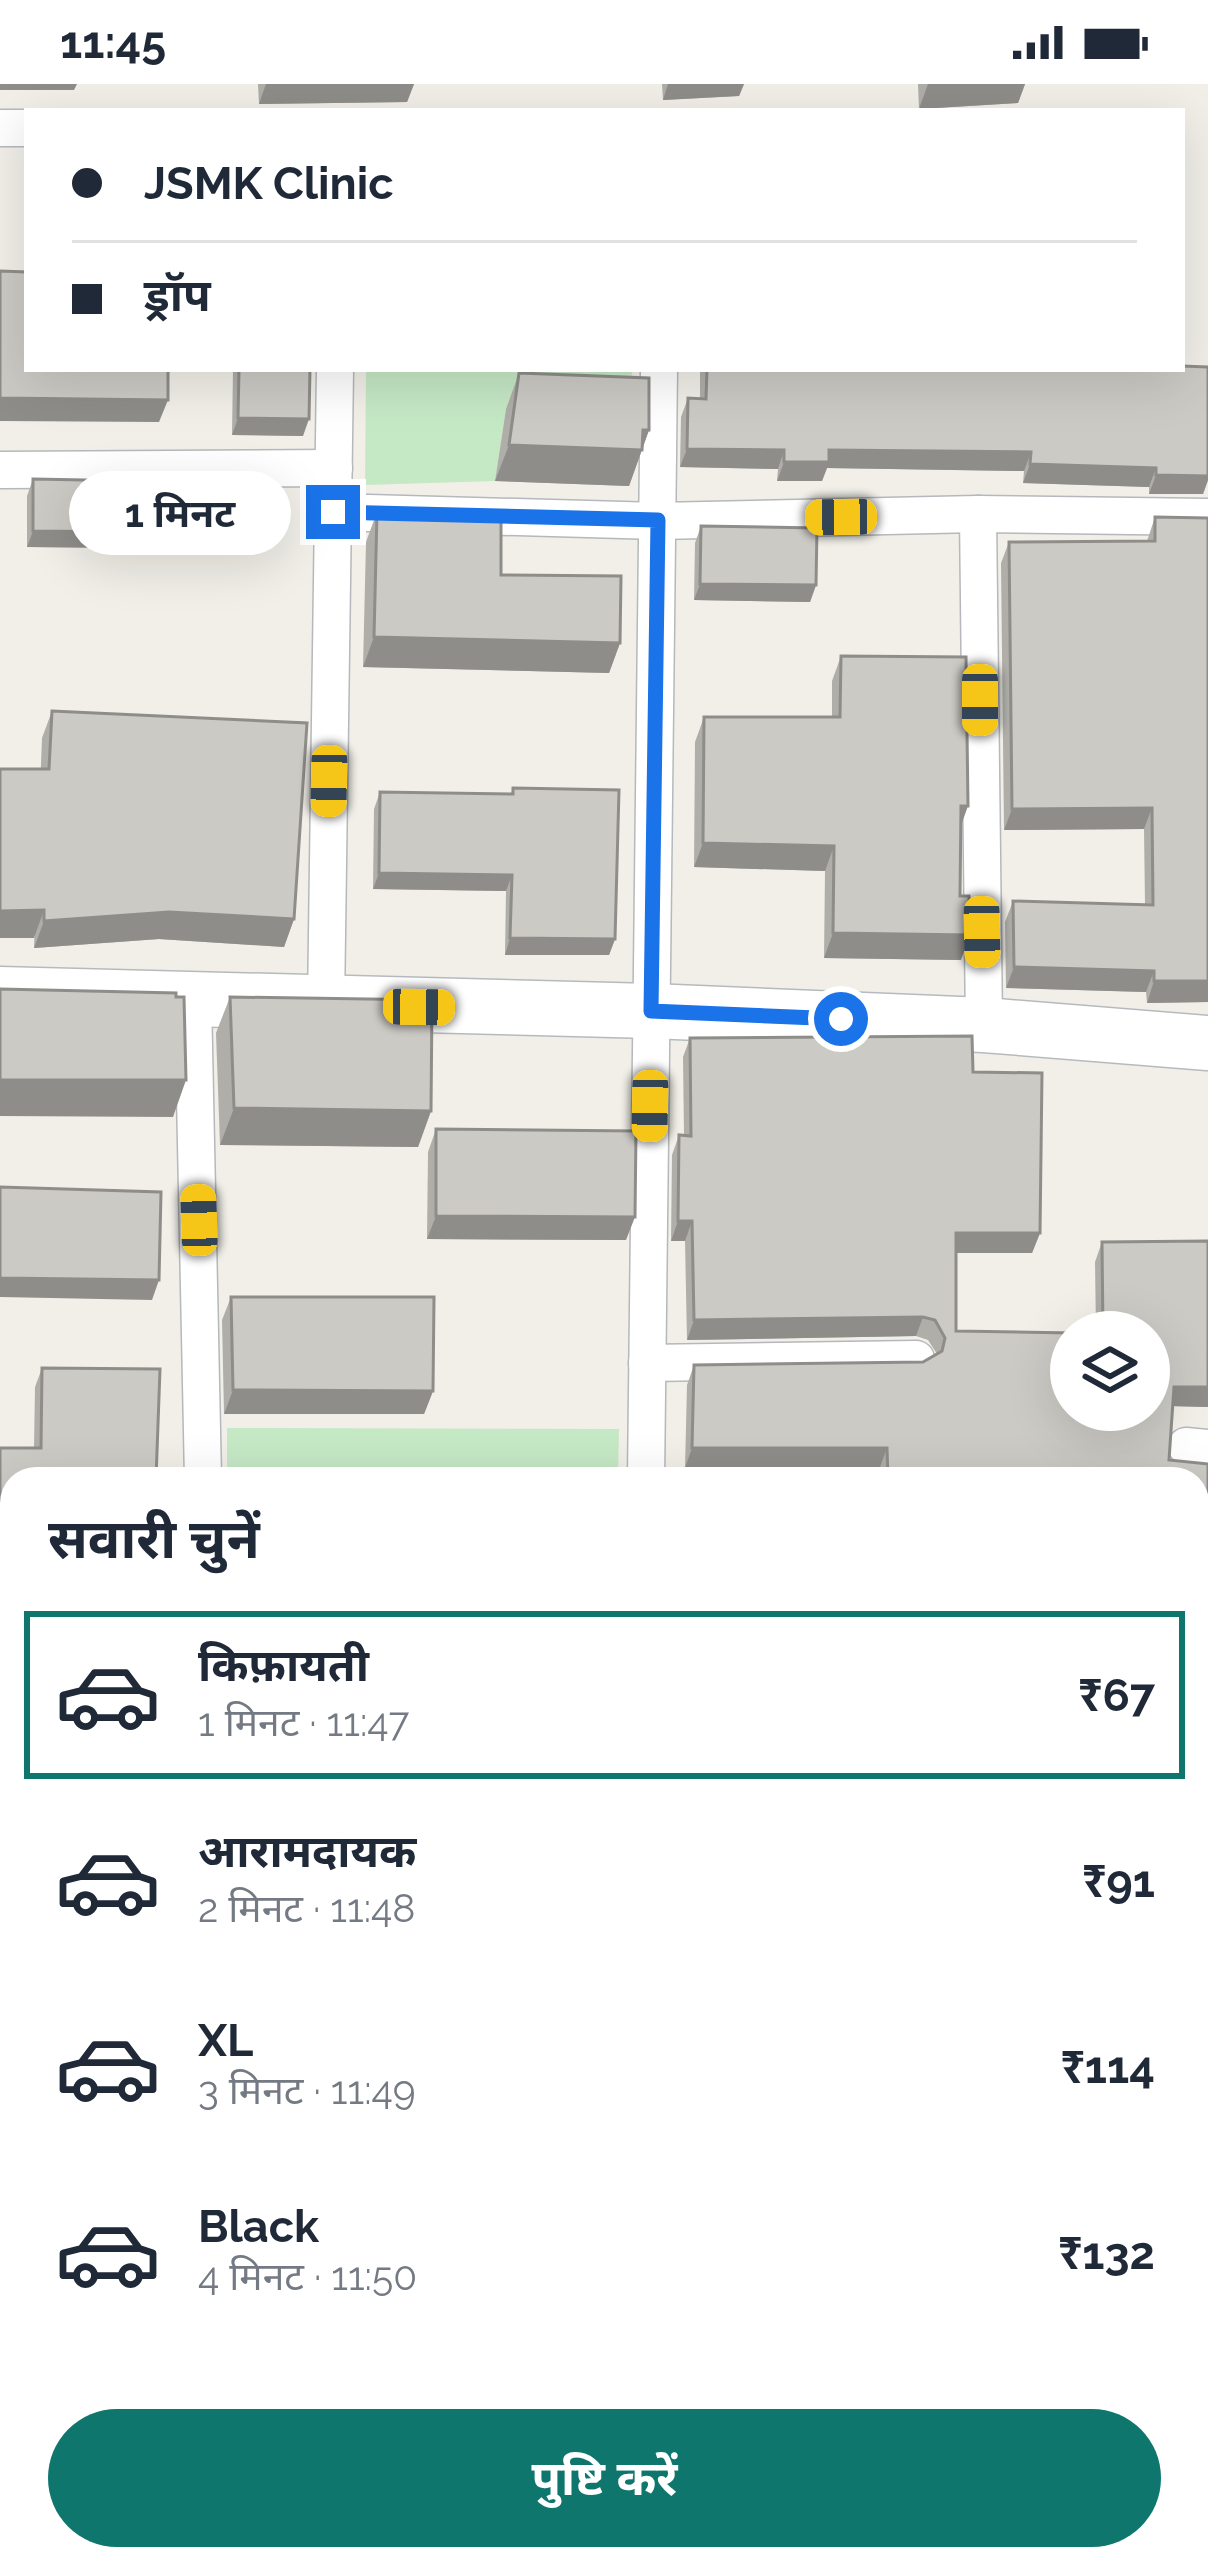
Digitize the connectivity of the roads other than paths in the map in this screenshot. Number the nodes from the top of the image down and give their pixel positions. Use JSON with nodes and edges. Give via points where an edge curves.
{"nodes":[{"id":1,"x":334,"y":372,"type":"edge"},
{"id":2,"x":659,"y":372,"type":"edge"},
{"id":3,"x":334,"y":469,"type":"junction"},
{"id":4,"x":0,"y":470,"type":"edge"},
{"id":5,"x":333,"y":512,"type":"junction"},
{"id":6,"x":978,"y":514,"type":"junction"},
{"id":7,"x":1208,"y":517,"type":"edge"},
{"id":8,"x":658,"y":520,"type":"junction"},
{"id":9,"x":0,"y":994,"type":"edge"},
{"id":10,"x":194,"y":999,"type":"junction"},
{"id":11,"x":326,"y":1005,"type":"junction"},
{"id":12,"x":651,"y":1011,"type":"junction"},
{"id":13,"x":984,"y":1025,"type":"junction"},
{"id":14,"x":1208,"y":1043,"type":"edge"},
{"id":15,"x":916,"y":1359,"type":"edge"},
{"id":16,"x":647,"y":1363,"type":"junction"},
{"id":17,"x":203,"y":1467,"type":"edge"},
{"id":18,"x":646,"y":1467,"type":"edge"}],
"edges":[{"from":1,"to":3,"type":"street"},
{"from":2,"to":8,"type":"street"},
{"from":3,"to":4,"type":"street"},
{"from":3,"to":5,"type":"street"},
{"from":5,"to":8,"type":"street"},
{"from":5,"to":11,"type":"street"},
{"from":6,"to":7,"type":"street"},
{"from":6,"to":8,"type":"street"},
{"from":6,"to":13,"type":"street"},
{"from":8,"to":12,"type":"street"},
{"from":9,"to":10,"type":"street"},
{"from":10,"to":11,"type":"street"},
{"from":10,"to":17,"type":"street"},
{"from":11,"to":12,"type":"street"},
{"from":12,"to":13,"type":"street"},
{"from":12,"to":16,"type":"street"},
{"from":13,"to":14,"type":"street"},
{"from":15,"to":16,"type":"street"},
{"from":16,"to":18,"type":"street"}]}
